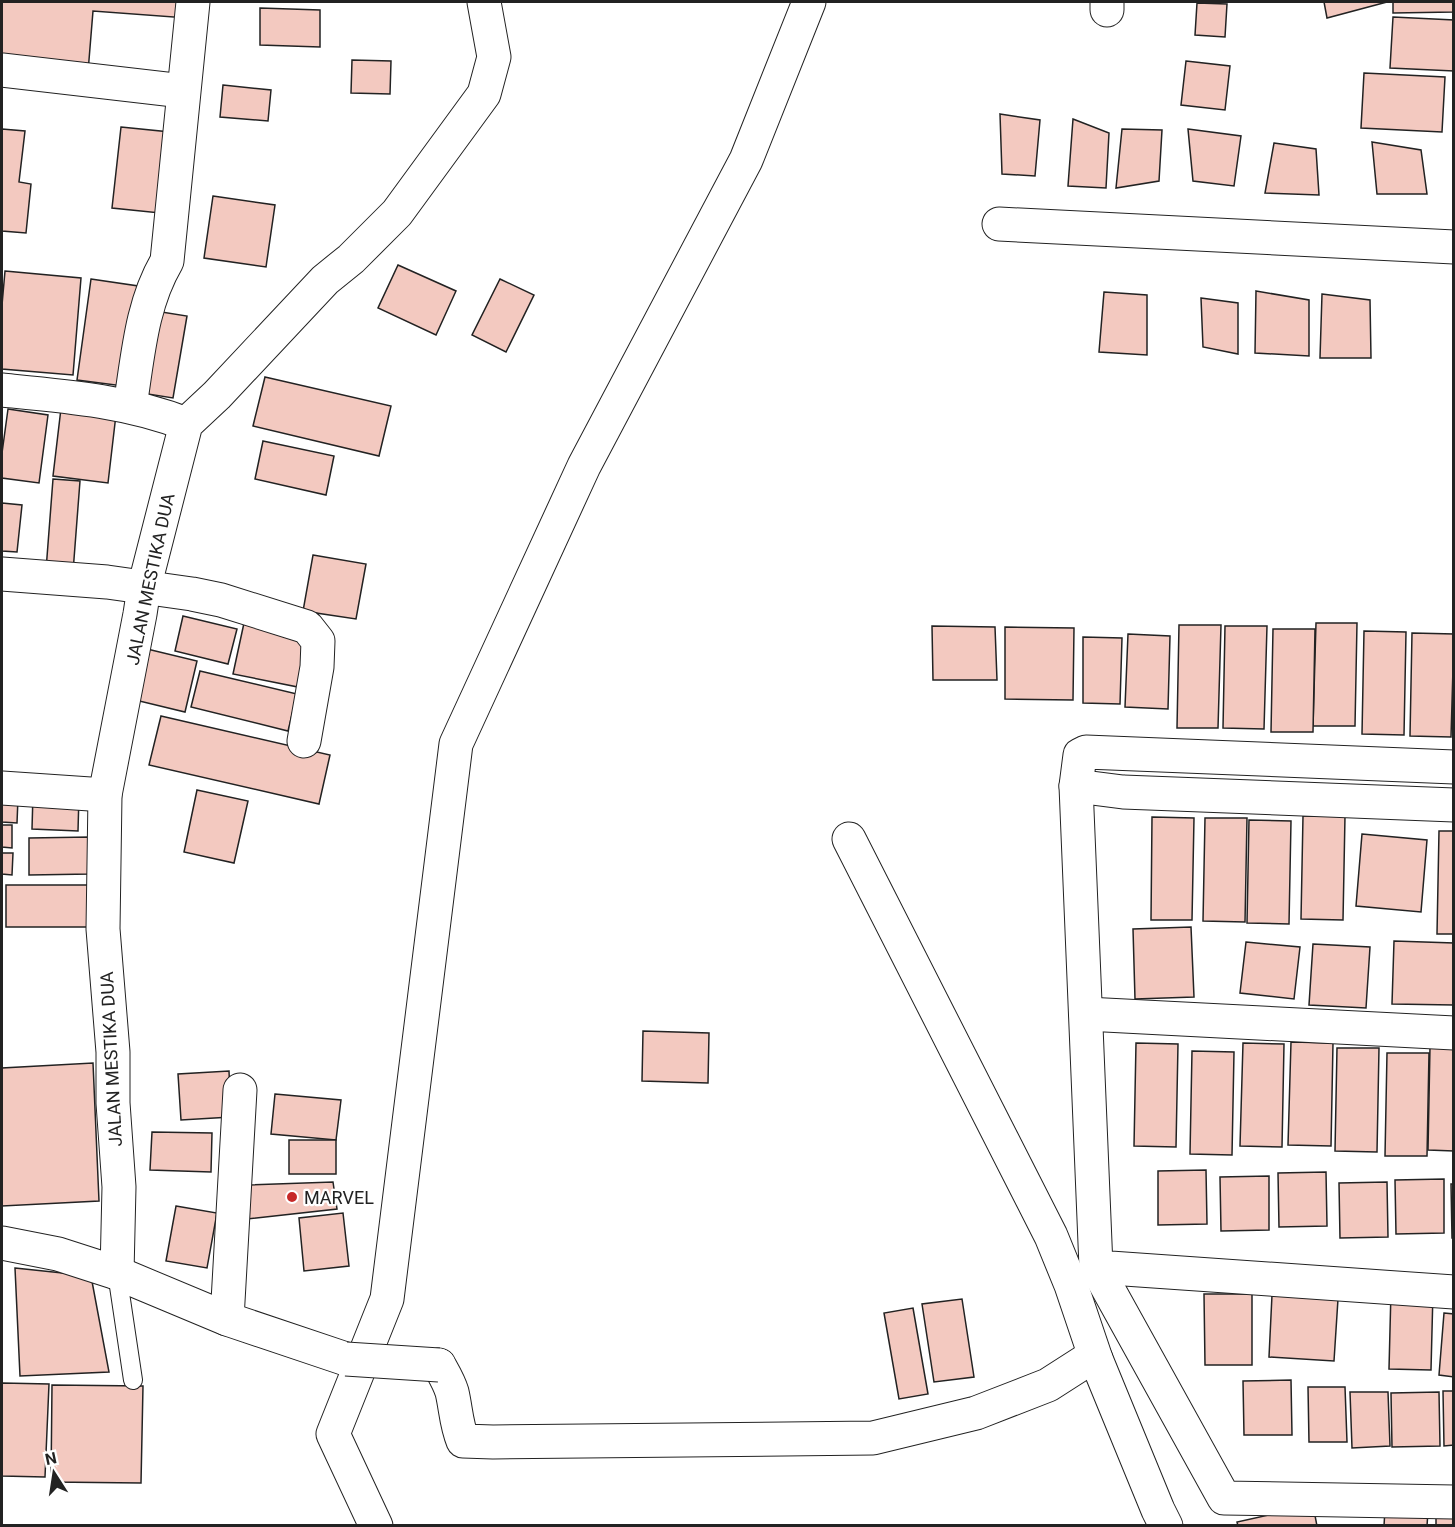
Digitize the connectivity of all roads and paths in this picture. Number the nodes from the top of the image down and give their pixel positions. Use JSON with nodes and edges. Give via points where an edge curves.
{"nodes":[{"id":1,"x":193,"y":2,"type":"edge"},
{"id":2,"x":484,"y":2,"type":"edge"},
{"id":3,"x":809,"y":2,"type":"edge"},
{"id":4,"x":2,"y":70,"type":"edge"},
{"id":5,"x":183,"y":91,"type":"junction"},
{"id":6,"x":999,"y":224,"type":"dead end"},
{"id":7,"x":1454,"y":246,"type":"edge"},
{"id":8,"x":2,"y":390,"type":"edge"},
{"id":9,"x":130,"y":406,"type":"junction"},
{"id":10,"x":174,"y":419,"type":"junction"},
{"id":11,"x":2,"y":574,"type":"edge"},
{"id":12,"x":144,"y":588,"type":"junction"},
{"id":13,"x":304,"y":741,"type":"dead end"},
{"id":14,"x":1454,"y":767,"type":"edge"},
{"id":15,"x":1076,"y":786,"type":"junction"},
{"id":16,"x":2,"y":788,"type":"edge"},
{"id":17,"x":105,"y":795,"type":"junction"},
{"id":18,"x":1454,"y":805,"type":"edge"},
{"id":19,"x":849,"y":839,"type":"dead end"},
{"id":20,"x":1086,"y":1014,"type":"junction"},
{"id":21,"x":1454,"y":1033,"type":"edge"},
{"id":22,"x":240,"y":1090,"type":"dead end"},
{"id":23,"x":2,"y":1243,"type":"edge"},
{"id":24,"x":1096,"y":1267,"type":"junction"},
{"id":25,"x":117,"y":1273,"type":"junction"},
{"id":26,"x":1454,"y":1292,"type":"edge"},
{"id":27,"x":227,"y":1319,"type":"junction"},
{"id":28,"x":1096,"y":1359,"type":"junction"},
{"id":29,"x":133,"y":1380,"type":"dead end"},
{"id":30,"x":1454,"y":1502,"type":"edge"},
{"id":31,"x":376,"y":1526,"type":"edge"},
{"id":32,"x":1166,"y":1526,"type":"edge"}],
"edges":[{"from":1,"to":5,"type":"street"},
{"from":2,"to":10,"type":"street","via":[[494,57],[484,93],[397,213],[325,280],[217,395]]},
{"from":3,"to":31,"type":"street","via":[[746,160],[584,466],[456,744],[387,1299],[333,1434]]},
{"from":4,"to":5,"type":"street"},
{"from":5,"to":9,"type":"street","via":[[167,261],[147,309]]},
{"from":6,"to":7,"type":"street"},
{"from":8,"to":9,"type":"street"},
{"from":9,"to":10,"type":"street"},
{"from":10,"to":12,"type":"street","name":"JALAN MESTIKA DUA"},
{"from":11,"to":12,"type":"street"},
{"from":12,"to":13,"type":"street","via":[[221,600],[307,627],[318,641]]},
{"from":12,"to":17,"type":"street","name":"JALAN MESTIKA DUA"},
{"from":14,"to":15,"type":"street","via":[[1086,752],[1080,755]]},
{"from":15,"to":18,"type":"street","via":[[1123,792]]},
{"from":15,"to":20,"type":"street"},
{"from":16,"to":17,"type":"street"},
{"from":17,"to":25,"type":"street","name":"JALAN MESTIKA DUA","via":[[103,929],[119,1187]]},
{"from":19,"to":28,"type":"street","via":[[1051,1236]]},
{"from":20,"to":21,"type":"street"},
{"from":20,"to":24,"type":"street"},
{"from":22,"to":27,"type":"street"},
{"from":23,"to":25,"type":"street","via":[[58,1254]]},
{"from":24,"to":26,"type":"street"},
{"from":24,"to":30,"type":"street","via":[[1224,1498]]},
{"from":25,"to":27,"type":"street"},
{"from":25,"to":29,"type":"lane"},
{"from":27,"to":28,"type":"street","bridge":true,"via":[[346,1359],[439,1365],[452,1393],[456,1426],[463,1441],[873,1438],[976,1413],[1048,1385]]},
{"from":28,"to":32,"type":"street"}]}
